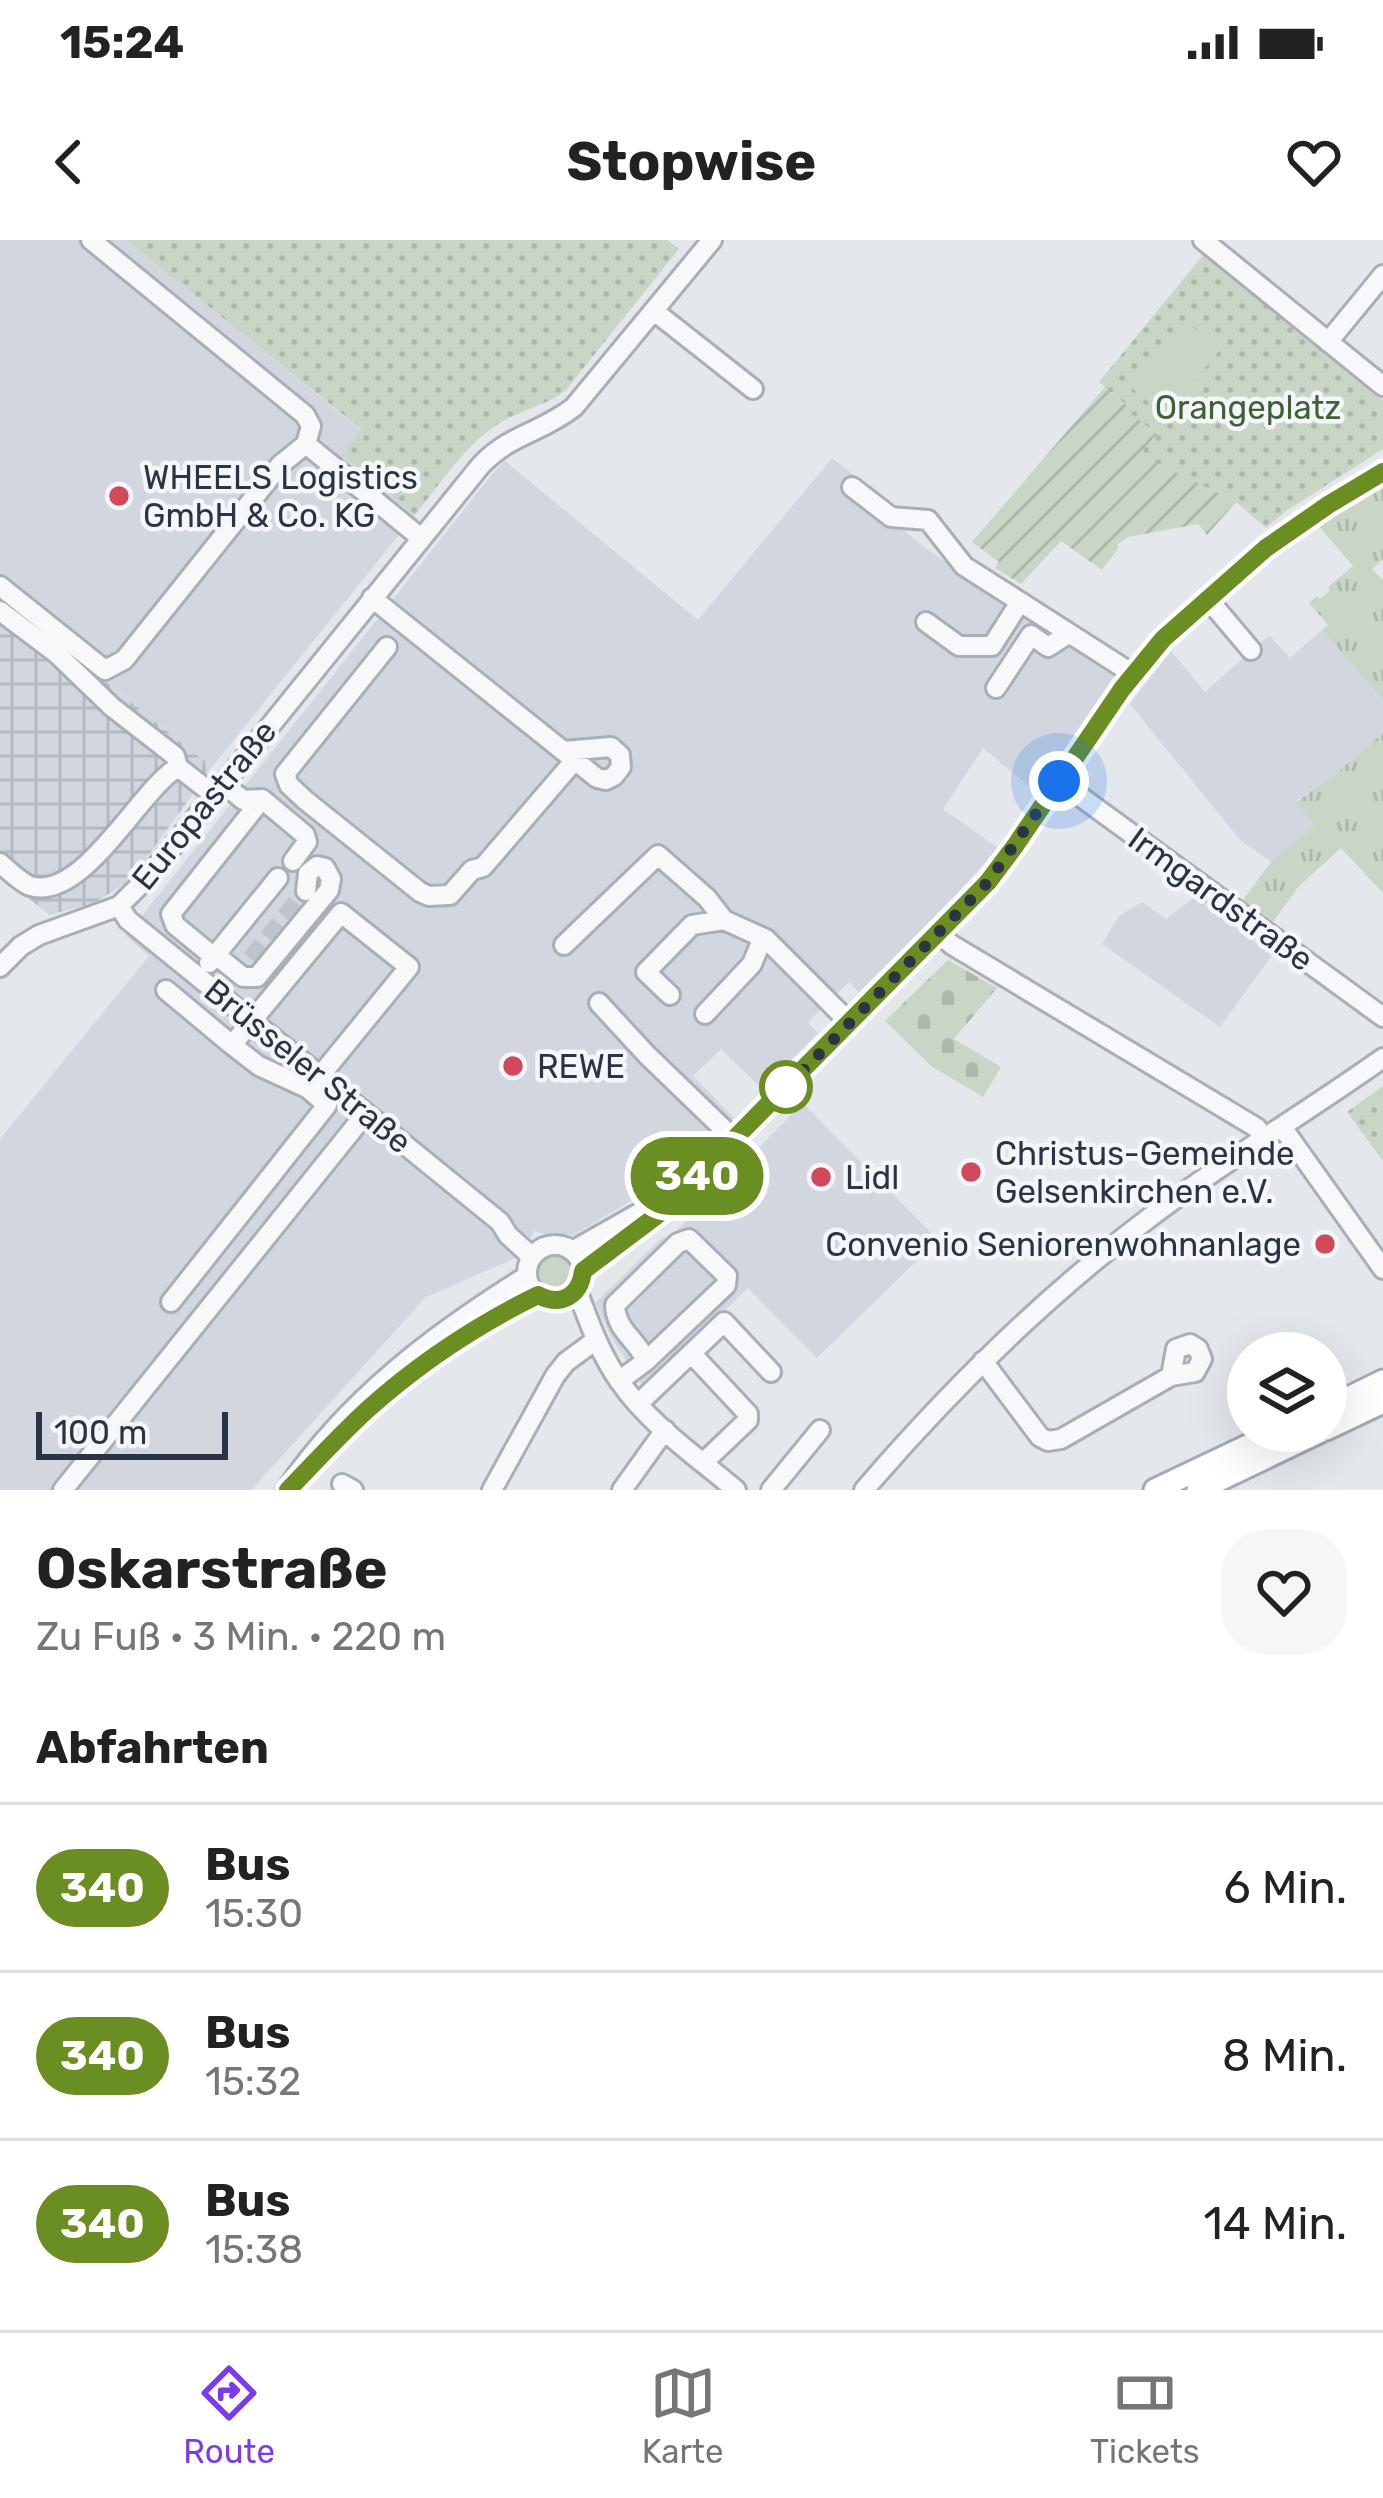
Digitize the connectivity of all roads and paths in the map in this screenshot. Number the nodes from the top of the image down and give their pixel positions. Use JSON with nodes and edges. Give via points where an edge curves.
{"nodes":[{"id":1,"x":91,"y":240,"type":"edge"},
{"id":2,"x":712,"y":240,"type":"edge"},
{"id":3,"x":1203,"y":240,"type":"edge"},
{"id":4,"x":1383,"y":275,"type":"edge"},
{"id":5,"x":655,"y":311,"type":"junction"},
{"id":6,"x":1328,"y":342,"type":"junction"},
{"id":7,"x":1383,"y":386,"type":"edge"},
{"id":8,"x":753,"y":388,"type":"dead end"},
{"id":9,"x":306,"y":444,"type":"junction"},
{"id":10,"x":1383,"y":472,"type":"edge"},
{"id":11,"x":852,"y":487,"type":"dead end"},
{"id":12,"x":421,"y":538,"type":"junction"},
{"id":13,"x":0,"y":586,"type":"edge"},
{"id":14,"x":372,"y":598,"type":"junction"},
{"id":15,"x":1208,"y":599,"type":"junction"},
{"id":16,"x":1021,"y":602,"type":"junction"},
{"id":17,"x":0,"y":611,"type":"edge"},
{"id":18,"x":926,"y":622,"type":"dead end"},
{"id":19,"x":1066,"y":632,"type":"junction"},
{"id":20,"x":387,"y":647,"type":"dead end"},
{"id":21,"x":1251,"y":650,"type":"dead end"},
{"id":22,"x":1133,"y":674,"type":"junction"},
{"id":23,"x":306,"y":681,"type":"junction"},
{"id":24,"x":996,"y":688,"type":"dead end"},
{"id":25,"x":338,"y":708,"type":"junction"},
{"id":26,"x":178,"y":767,"type":"junction"},
{"id":27,"x":1059,"y":781,"type":"junction"},
{"id":28,"x":218,"y":789,"type":"junction"},
{"id":29,"x":262,"y":799,"type":"junction"},
{"id":30,"x":292,"y":861,"type":"dead end"},
{"id":31,"x":0,"y":863,"type":"edge"},
{"id":32,"x":278,"y":878,"type":"dead end"},
{"id":33,"x":306,"y":891,"type":"tunnel mouth"},
{"id":34,"x":119,"y":906,"type":"junction"},
{"id":35,"x":724,"y":920,"type":"junction"},
{"id":36,"x":939,"y":934,"type":"junction"},
{"id":37,"x":766,"y":939,"type":"junction"},
{"id":38,"x":564,"y":944,"type":"dead end"},
{"id":39,"x":4,"y":954,"type":"edge"},
{"id":40,"x":217,"y":954,"type":"junction"},
{"id":41,"x":251,"y":959,"type":"dead end"},
{"id":42,"x":198,"y":976,"type":"junction"},
{"id":43,"x":166,"y":990,"type":"dead end"},
{"id":44,"x":670,"y":995,"type":"dead end"},
{"id":45,"x":599,"y":1003,"type":"dead end"},
{"id":46,"x":705,"y":1014,"type":"dead end"},
{"id":47,"x":1383,"y":1017,"type":"edge"},
{"id":48,"x":253,"y":1021,"type":"junction"},
{"id":49,"x":850,"y":1023,"type":"junction"},
{"id":50,"x":232,"y":1045,"type":"junction"},
{"id":51,"x":1383,"y":1058,"type":"edge"},
{"id":52,"x":320,"y":1076,"type":"junction"},
{"id":53,"x":366,"y":1113,"type":"junction"},
{"id":54,"x":1282,"y":1127,"type":"junction"},
{"id":55,"x":734,"y":1139,"type":"junction"},
{"id":56,"x":1264,"y":1139,"type":"junction"},
{"id":57,"x":665,"y":1203,"type":"junction"},
{"id":58,"x":683,"y":1239,"type":"junction"},
{"id":59,"x":572,"y":1251,"type":"junction"},
{"id":60,"x":534,"y":1260,"type":"junction"},
{"id":61,"x":1383,"y":1269,"type":"edge"},
{"id":62,"x":574,"y":1287,"type":"junction"},
{"id":63,"x":538,"y":1295,"type":"junction"},
{"id":64,"x":171,"y":1302,"type":"dead end"},
{"id":65,"x":594,"y":1336,"type":"junction"},
{"id":66,"x":692,"y":1353,"type":"junction"},
{"id":67,"x":646,"y":1361,"type":"junction"},
{"id":68,"x":983,"y":1361,"type":"junction"},
{"id":69,"x":771,"y":1372,"type":"dead end"},
{"id":70,"x":1171,"y":1376,"type":"dead end"},
{"id":71,"x":619,"y":1381,"type":"junction"},
{"id":72,"x":1383,"y":1382,"type":"edge"},
{"id":73,"x":1347,"y":1398,"type":"edge"},
{"id":74,"x":1383,"y":1402,"type":"edge"},
{"id":75,"x":638,"y":1404,"type":"junction"},
{"id":76,"x":1347,"y":1419,"type":"edge"},
{"id":77,"x":665,"y":1430,"type":"junction"},
{"id":78,"x":820,"y":1430,"type":"dead end"},
{"id":79,"x":1235,"y":1452,"type":"edge"},
{"id":80,"x":1278,"y":1452,"type":"edge"},
{"id":81,"x":704,"y":1462,"type":"junction"},
{"id":82,"x":63,"y":1490,"type":"edge"},
{"id":83,"x":287,"y":1490,"type":"edge"},
{"id":84,"x":492,"y":1490,"type":"edge"},
{"id":85,"x":622,"y":1490,"type":"edge"},
{"id":86,"x":736,"y":1490,"type":"edge"},
{"id":87,"x":771,"y":1490,"type":"edge"},
{"id":88,"x":864,"y":1490,"type":"edge"},
{"id":89,"x":1155,"y":1490,"type":"edge"},
{"id":90,"x":1198,"y":1490,"type":"edge"}],
"edges":[{"from":1,"to":9,"type":"street","via":[[305,415]]},
{"from":2,"to":5,"type":"street","name":"Europastraße"},
{"from":3,"to":6,"type":"street"},
{"from":4,"to":6,"type":"street"},
{"from":5,"to":8,"type":"street"},
{"from":5,"to":12,"type":"street","name":"Europastraße","via":[[574,407],[496,450]]},
{"from":6,"to":7,"type":"street"},
{"from":9,"to":12,"type":"street"},
{"from":9,"to":13,"type":"street","via":[[280,465],[124,660],[105,670]]},
{"from":10,"to":15,"type":"street","via":[[1295,526]]},
{"from":11,"to":16,"type":"street","via":[[891,517],[928,520],[964,566]]},
{"from":12,"to":14,"type":"street","name":"Europastraße"},
{"from":14,"to":23,"type":"street","name":"Europastraße"},
{"from":14,"to":25,"type":"street","via":[[569,756],[483,867],[450,895],[429,896],[289,785],[286,774]]},
{"from":15,"to":21,"type":"street"},
{"from":15,"to":22,"type":"street"},
{"from":16,"to":18,"type":"street","via":[[992,646],[958,646]]},
{"from":16,"to":19,"type":"street"},
{"from":17,"to":26,"type":"street","via":[[175,755]]},
{"from":19,"to":22,"type":"street"},
{"from":19,"to":24,"type":"street","via":[[1048,647],[1031,635]]},
{"from":20,"to":25,"type":"street"},
{"from":22,"to":27,"type":"street"},
{"from":23,"to":25,"type":"street"},
{"from":23,"to":28,"type":"street","name":"Europastraße"},
{"from":26,"to":28,"type":"street"},
{"from":26,"to":31,"type":"street","via":[[75,874],[31,886]]},
{"from":27,"to":36,"type":"street","via":[[996,872]]},
{"from":27,"to":47,"type":"street","name":"Irmgardstraße"},
{"from":28,"to":29,"type":"street"},
{"from":28,"to":34,"type":"street","name":"Europastraße"},
{"from":29,"to":30,"type":"street","via":[[307,838]]},
{"from":29,"to":40,"type":"street","via":[[171,914]]},
{"from":32,"to":40,"type":"street"},
{"from":33,"to":40,"type":"street","via":[[308,873],[325,868],[328,890],[257,977],[243,977]]},
{"from":34,"to":39,"type":"street","name":"Europastraße"},
{"from":34,"to":42,"type":"street","name":"Brüsseler Straße"},
{"from":35,"to":37,"type":"street"},
{"from":35,"to":38,"type":"street","via":[[658,854]]},
{"from":35,"to":44,"type":"street","via":[[692,925],[646,972]]},
{"from":36,"to":49,"type":"street"},
{"from":36,"to":56,"type":"street"},
{"from":37,"to":46,"type":"street"},
{"from":37,"to":49,"type":"street"},
{"from":40,"to":41,"type":"street","via":[[238,965]]},
{"from":40,"to":42,"type":"street"},
{"from":42,"to":48,"type":"street","name":"Brüsseler Straße"},
{"from":43,"to":50,"type":"street"},
{"from":45,"to":55,"type":"street"},
{"from":48,"to":50,"type":"street"},
{"from":48,"to":52,"type":"street","name":"Brüsseler Straße"},
{"from":48,"to":52,"type":"street","via":[[341,913],[392,953],[409,967]]},
{"from":49,"to":55,"type":"street"},
{"from":50,"to":64,"type":"street","via":[[327,1106]]},
{"from":51,"to":54,"type":"street"},
{"from":52,"to":53,"type":"street","name":"Brüsseler Straße"},
{"from":53,"to":60,"type":"street","name":"Brüsseler Straße","via":[[515,1227]]},
{"from":53,"to":82,"type":"street"},
{"from":54,"to":56,"type":"street"},
{"from":54,"to":61,"type":"street"},
{"from":55,"to":57,"type":"street"},
{"from":56,"to":68,"type":"street","via":[[1122,1239]]},
{"from":57,"to":58,"type":"street"},
{"from":57,"to":59,"type":"street"},
{"from":57,"to":62,"type":"street"},
{"from":58,"to":67,"type":"street","via":[[615,1305],[623,1332]]},
{"from":58,"to":67,"type":"street","via":[[728,1276],[726,1285]]},
{"from":59,"to":60,"type":"street","via":[[558,1245]]},
{"from":59,"to":62,"type":"street"},
{"from":60,"to":63,"type":"street"},
{"from":60,"to":83,"type":"street","via":[[358,1404]]},
{"from":62,"to":63,"type":"street","via":[[554,1301]]},
{"from":62,"to":65,"type":"street","via":[[581,1326]]},
{"from":63,"to":83,"type":"street","via":[[416,1370]]},
{"from":65,"to":71,"type":"street"},
{"from":65,"to":84,"type":"street","via":[[554,1376]]},
{"from":66,"to":69,"type":"street","via":[[724,1322]]},
{"from":66,"to":75,"type":"street"},
{"from":66,"to":81,"type":"street","via":[[748,1414]]},
{"from":67,"to":71,"type":"street"},
{"from":68,"to":70,"type":"street","via":[[1048,1441]]},
{"from":68,"to":88,"type":"street"},
{"from":71,"to":75,"type":"street"},
{"from":72,"to":73,"type":"main road"},
{"from":74,"to":76,"type":"main road"},
{"from":75,"to":77,"type":"street"},
{"from":77,"to":81,"type":"street"},
{"from":77,"to":85,"type":"street"},
{"from":78,"to":87,"type":"street"},
{"from":79,"to":89,"type":"main road"},
{"from":80,"to":90,"type":"main road"},
{"from":81,"to":86,"type":"street"}]}
